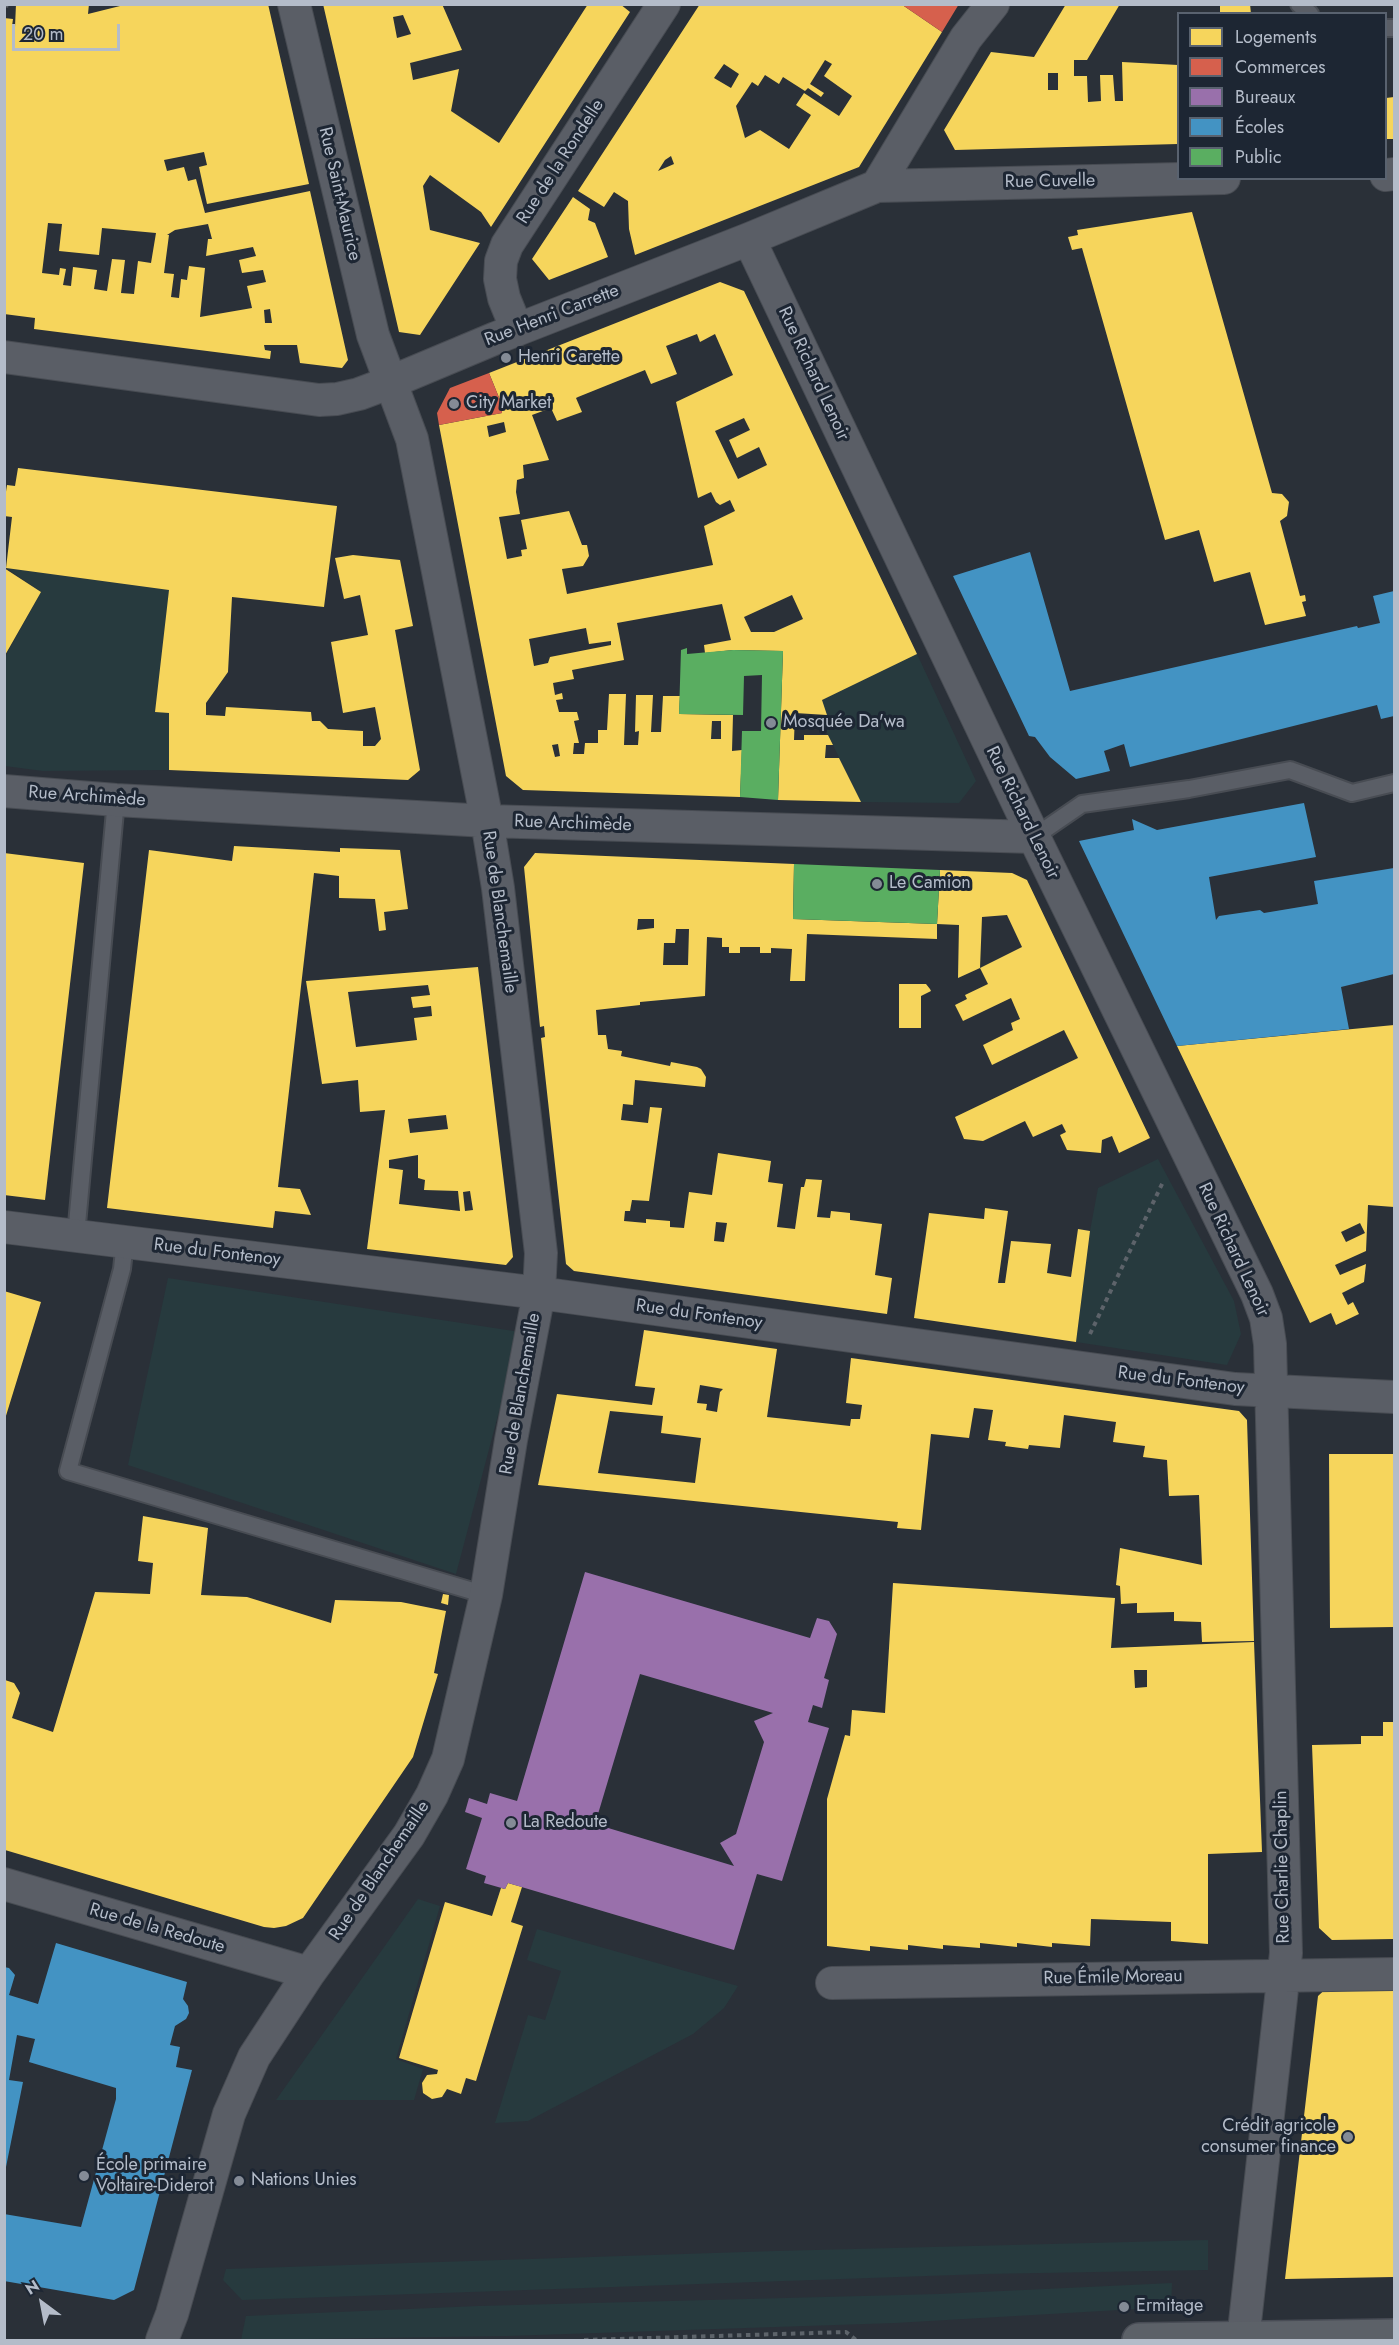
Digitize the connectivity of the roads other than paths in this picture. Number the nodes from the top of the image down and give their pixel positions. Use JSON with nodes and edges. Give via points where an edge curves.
{"nodes":[{"id":1,"x":294,"y":4,"type":"edge"},
{"id":2,"x":664,"y":4,"type":"edge"},
{"id":3,"x":993,"y":4,"type":"edge"},
{"id":4,"x":1177,"y":179,"type":"edge"},
{"id":5,"x":877,"y":186,"type":"junction"},
{"id":6,"x":749,"y":239,"type":"junction"},
{"id":7,"x":517,"y":330,"type":"junction"},
{"id":8,"x":4,"y":357,"type":"edge"},
{"id":9,"x":391,"y":382,"type":"junction"},
{"id":10,"x":1395,"y":783,"type":"edge"},
{"id":11,"x":4,"y":791,"type":"edge"},
{"id":12,"x":116,"y":800,"type":"junction"},
{"id":13,"x":488,"y":821,"type":"junction"},
{"id":14,"x":1034,"y":837,"type":"junction"},
{"id":15,"x":4,"y":1227,"type":"edge"},
{"id":16,"x":76,"y":1235,"type":"junction"},
{"id":17,"x":125,"y":1241,"type":"junction"},
{"id":18,"x":539,"y":1293,"type":"junction"},
{"id":19,"x":1272,"y":1392,"type":"junction"},
{"id":20,"x":1395,"y":1397,"type":"edge"},
{"id":21,"x":486,"y":1595,"type":"junction"},
{"id":22,"x":4,"y":1884,"type":"edge"},
{"id":23,"x":309,"y":1973,"type":"junction"},
{"id":24,"x":1395,"y":1974,"type":"edge"},
{"id":25,"x":1284,"y":1976,"type":"junction"},
{"id":26,"x":832,"y":1983,"type":"dead end"},
{"id":27,"x":1395,"y":2336,"type":"edge"},
{"id":28,"x":1243,"y":2339,"type":"edge"},
{"id":29,"x":162,"y":2340,"type":"edge"},
{"id":30,"x":1139,"y":2340,"type":"edge"}],
"edges":[{"from":1,"to":9,"type":"street","name":"Rue Saint-Maurice","via":[[372,335]]},
{"from":2,"to":7,"type":"street","name":"Rue de la Rondelle","via":[[507,245],[500,279]]},
{"from":3,"to":5,"type":"street","via":[[966,38]]},
{"from":4,"to":5,"type":"street","name":"Rue Cuvelle"},
{"from":5,"to":6,"type":"street","name":"Rue Henri Carrette"},
{"from":6,"to":7,"type":"street","name":"Rue Henri Carrette"},
{"from":6,"to":14,"type":"street","name":"Rue Richard Lenoir"},
{"from":7,"to":9,"type":"street","name":"Rue Henri Carrette"},
{"from":8,"to":9,"type":"street","name":"Rue Henri Carrette","via":[[319,400],[337,399]]},
{"from":9,"to":13,"type":"street","name":"Rue de Blanchemaille","via":[[412,440]]},
{"from":10,"to":14,"type":"lane","via":[[1352,792],[1290,770],[1082,804]]},
{"from":11,"to":12,"type":"street","name":"Rue Archimède"},
{"from":12,"to":13,"type":"street","name":"Rue Archimède"},
{"from":12,"to":16,"type":"lane"},
{"from":13,"to":14,"type":"street","name":"Rue Archimède"},
{"from":13,"to":18,"type":"street","name":"Rue de Blanchemaille","via":[[541,1253]]},
{"from":14,"to":19,"type":"street","name":"Rue Richard Lenoir","via":[[1257,1294],[1270,1344]]},
{"from":15,"to":16,"type":"street","name":"Rue du Fontenoy"},
{"from":16,"to":17,"type":"street","name":"Rue du Fontenoy"},
{"from":17,"to":18,"type":"street","name":"Rue du Fontenoy"},
{"from":17,"to":21,"type":"lane","via":[[122,1269],[68,1471]]},
{"from":18,"to":19,"type":"street","name":"Rue du Fontenoy"},
{"from":18,"to":21,"type":"street","name":"Rue de Blanchemaille"},
{"from":19,"to":20,"type":"street","name":"Rue du Fontenoy"},
{"from":19,"to":25,"type":"street","name":"Rue Charlie Chaplin"},
{"from":21,"to":23,"type":"street","name":"Rue de Blanchemaille","via":[[448,1758],[432,1795],[409,1835]]},
{"from":22,"to":23,"type":"street","name":"Rue de la Redoute"},
{"from":23,"to":29,"type":"street","name":"Rue de Blanchemaille","via":[[254,2056],[240,2086]]},
{"from":24,"to":25,"type":"street","name":"Rue Émile Moreau"},
{"from":25,"to":26,"type":"street","name":"Rue Émile Moreau"},
{"from":25,"to":28,"type":"street","name":"Rue Charlie Chaplin"},
{"from":27,"to":28,"type":"main road"},
{"from":28,"to":30,"type":"main road"}]}
